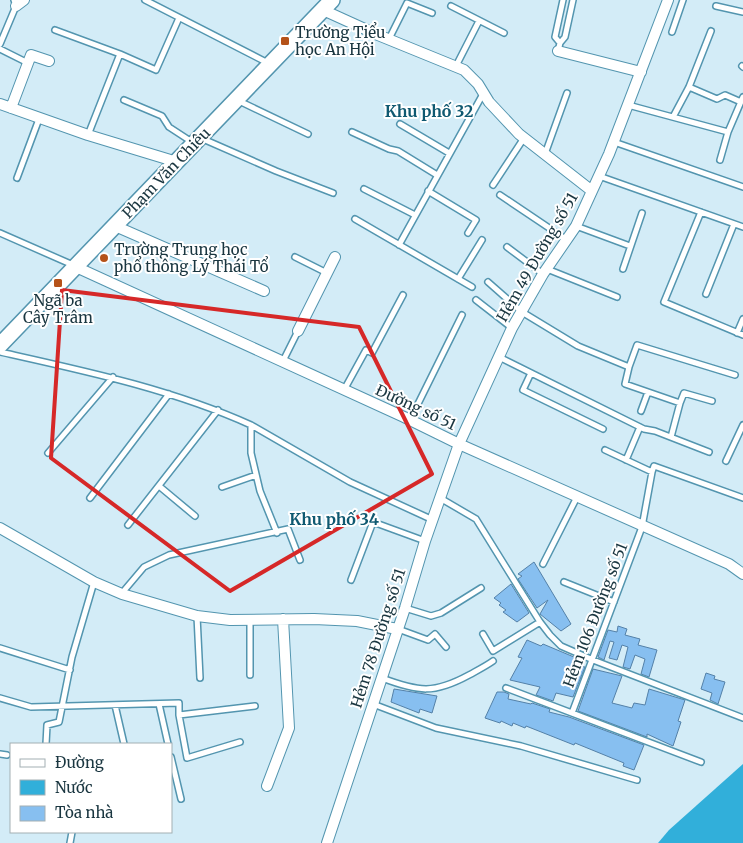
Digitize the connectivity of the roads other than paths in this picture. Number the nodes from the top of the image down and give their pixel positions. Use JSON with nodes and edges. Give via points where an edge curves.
{"nodes":[{"id":1,"x":145,"y":0,"type":"edge"},
{"id":2,"x":563,"y":0,"type":"edge"},
{"id":3,"x":573,"y":0,"type":"edge"},
{"id":4,"x":668,"y":0,"type":"edge"},
{"id":5,"x":683,"y":0,"type":"edge"},
{"id":6,"x":18,"y":2,"type":"edge"},
{"id":7,"x":328,"y":5,"type":"edge"},
{"id":8,"x":451,"y":6,"type":"dead end"},
{"id":9,"x":716,"y":6,"type":"dead end"},
{"id":10,"x":561,"y":9,"type":"junction"},
{"id":11,"x":570,"y":11,"type":"junction"},
{"id":12,"x":743,"y":12,"type":"edge"},
{"id":13,"x":432,"y":13,"type":"dead end"},
{"id":14,"x":180,"y":18,"type":"junction"},
{"id":15,"x":479,"y":20,"type":"junction"},
{"id":16,"x":55,"y":30,"type":"dead end"},
{"id":17,"x":711,"y":31,"type":"dead end"},
{"id":18,"x":672,"y":32,"type":"dead end"},
{"id":19,"x":504,"y":33,"type":"dead end"},
{"id":20,"x":389,"y":39,"type":"junction"},
{"id":21,"x":0,"y":44,"type":"edge"},
{"id":22,"x":559,"y":47,"type":"junction"},
{"id":23,"x":0,"y":49,"type":"edge"},
{"id":24,"x":120,"y":54,"type":"junction"},
{"id":25,"x":49,"y":61,"type":"dead end"},
{"id":26,"x":28,"y":63,"type":"junction"},
{"id":27,"x":271,"y":64,"type":"junction"},
{"id":28,"x":456,"y":66,"type":"junction"},
{"id":29,"x":641,"y":72,"type":"junction"},
{"id":30,"x":689,"y":87,"type":"junction"},
{"id":31,"x":567,"y":93,"type":"dead end"},
{"id":32,"x":484,"y":94,"type":"junction"},
{"id":33,"x":124,"y":100,"type":"dead end"},
{"id":34,"x":236,"y":100,"type":"junction"},
{"id":35,"x":742,"y":100,"type":"edge"},
{"id":36,"x":0,"y":104,"type":"edge"},
{"id":37,"x":628,"y":105,"type":"junction"},
{"id":38,"x":11,"y":108,"type":"junction"},
{"id":39,"x":740,"y":110,"type":"edge"},
{"id":40,"x":673,"y":117,"type":"junction"},
{"id":41,"x":39,"y":119,"type":"junction"},
{"id":42,"x":400,"y":124,"type":"dead end"},
{"id":43,"x":352,"y":132,"type":"dead end"},
{"id":44,"x":728,"y":132,"type":"junction"},
{"id":45,"x":308,"y":134,"type":"dead end"},
{"id":46,"x":88,"y":135,"type":"junction"},
{"id":47,"x":524,"y":138,"type":"junction"},
{"id":48,"x":197,"y":141,"type":"junction"},
{"id":49,"x":614,"y":142,"type":"junction"},
{"id":50,"x":449,"y":153,"type":"junction"},
{"id":51,"x":545,"y":154,"type":"junction"},
{"id":52,"x":720,"y":160,"type":"dead end"},
{"id":53,"x":177,"y":162,"type":"junction"},
{"id":54,"x":437,"y":175,"type":"junction"},
{"id":55,"x":599,"y":176,"type":"junction"},
{"id":56,"x":17,"y":178,"type":"dead end"},
{"id":57,"x":493,"y":185,"type":"dead end"},
{"id":58,"x":743,"y":187,"type":"edge"},
{"id":59,"x":364,"y":189,"type":"dead end"},
{"id":60,"x":428,"y":191,"type":"junction"},
{"id":61,"x":592,"y":191,"type":"junction"},
{"id":62,"x":333,"y":193,"type":"dead end"},
{"id":63,"x":500,"y":195,"type":"dead end"},
{"id":64,"x":701,"y":212,"type":"junction"},
{"id":65,"x":642,"y":213,"type":"dead end"},
{"id":66,"x":415,"y":214,"type":"junction"},
{"id":67,"x":355,"y":219,"type":"dead end"},
{"id":68,"x":734,"y":224,"type":"junction"},
{"id":69,"x":116,"y":226,"type":"junction"},
{"id":70,"x":576,"y":226,"type":"junction"},
{"id":71,"x":743,"y":227,"type":"edge"},
{"id":72,"x":468,"y":232,"type":"dead end"},
{"id":73,"x":0,"y":233,"type":"edge"},
{"id":74,"x":482,"y":240,"type":"dead end"},
{"id":75,"x":567,"y":240,"type":"junction"},
{"id":76,"x":399,"y":245,"type":"junction"},
{"id":77,"x":630,"y":246,"type":"junction"},
{"id":78,"x":507,"y":247,"type":"dead end"},
{"id":79,"x":294,"y":257,"type":"dead end"},
{"id":80,"x":335,"y":257,"type":"dead end"},
{"id":81,"x":76,"y":267,"type":"junction"},
{"id":82,"x":623,"y":269,"type":"dead end"},
{"id":83,"x":545,"y":272,"type":"junction"},
{"id":84,"x":327,"y":273,"type":"junction"},
{"id":85,"x":458,"y":279,"type":"junction"},
{"id":86,"x":488,"y":282,"type":"dead end"},
{"id":87,"x":472,"y":287,"type":"dead end"},
{"id":88,"x":264,"y":291,"type":"dead end"},
{"id":89,"x":706,"y":294,"type":"dead end"},
{"id":90,"x":403,"y":295,"type":"dead end"},
{"id":91,"x":617,"y":297,"type":"dead end"},
{"id":92,"x":476,"y":300,"type":"dead end"},
{"id":93,"x":522,"y":312,"type":"junction"},
{"id":94,"x":462,"y":315,"type":"dead end"},
{"id":95,"x":743,"y":319,"type":"edge"},
{"id":96,"x":512,"y":328,"type":"junction"},
{"id":97,"x":298,"y":331,"type":"joint"},
{"id":98,"x":740,"y":334,"type":"edge"},
{"id":99,"x":5,"y":338,"type":"edge"},
{"id":100,"x":0,"y":352,"type":"edge"},
{"id":101,"x":499,"y":357,"type":"junction"},
{"id":102,"x":283,"y":362,"type":"junction"},
{"id":103,"x":629,"y":368,"type":"junction"},
{"id":104,"x":531,"y":373,"type":"junction"},
{"id":105,"x":735,"y":375,"type":"dead end"},
{"id":106,"x":113,"y":377,"type":"junction"},
{"id":107,"x":344,"y":390,"type":"junction"},
{"id":108,"x":648,"y":392,"type":"junction"},
{"id":109,"x":169,"y":394,"type":"junction"},
{"id":110,"x":712,"y":401,"type":"dead end"},
{"id":111,"x":680,"y":403,"type":"junction"},
{"id":112,"x":218,"y":410,"type":"junction"},
{"id":113,"x":641,"y":411,"type":"dead end"},
{"id":114,"x":410,"y":420,"type":"junction"},
{"id":115,"x":251,"y":425,"type":"junction"},
{"id":116,"x":743,"y":425,"type":"edge"},
{"id":117,"x":640,"y":427,"type":"junction"},
{"id":118,"x":603,"y":428,"type":"dead end"},
{"id":119,"x":741,"y":436,"type":"edge"},
{"id":120,"x":670,"y":437,"type":"junction"},
{"id":121,"x":459,"y":444,"type":"junction"},
{"id":122,"x":605,"y":450,"type":"dead end"},
{"id":123,"x":709,"y":452,"type":"dead end"},
{"id":124,"x":48,"y":453,"type":"dead end"},
{"id":125,"x":626,"y":460,"type":"junction"},
{"id":126,"x":726,"y":461,"type":"dead end"},
{"id":127,"x":652,"y":472,"type":"junction"},
{"id":128,"x":256,"y":475,"type":"junction"},
{"id":129,"x":159,"y":486,"type":"junction"},
{"id":130,"x":222,"y":487,"type":"dead end"},
{"id":131,"x":577,"y":496,"type":"junction"},
{"id":132,"x":90,"y":498,"type":"dead end"},
{"id":133,"x":440,"y":498,"type":"junction"},
{"id":134,"x":743,"y":498,"type":"edge"},
{"id":135,"x":195,"y":516,"type":"dead end"},
{"id":136,"x":434,"y":520,"type":"junction"},
{"id":137,"x":128,"y":525,"type":"dead end"},
{"id":138,"x":642,"y":526,"type":"junction"},
{"id":139,"x":0,"y":528,"type":"edge"},
{"id":140,"x":277,"y":532,"type":"junction"},
{"id":141,"x":425,"y":541,"type":"junction"},
{"id":142,"x":300,"y":560,"type":"dead end"},
{"id":143,"x":543,"y":564,"type":"dead end"},
{"id":144,"x":743,"y":574,"type":"edge"},
{"id":145,"x":351,"y":580,"type":"dead end"},
{"id":146,"x":94,"y":582,"type":"junction"},
{"id":147,"x":564,"y":582,"type":"dead end"},
{"id":148,"x":481,"y":588,"type":"dead end"},
{"id":149,"x":122,"y":594,"type":"junction"},
{"id":150,"x":614,"y":602,"type":"junction"},
{"id":151,"x":405,"y":608,"type":"junction"},
{"id":152,"x":197,"y":616,"type":"junction"},
{"id":153,"x":282,"y":618,"type":"junction"},
{"id":154,"x":250,"y":619,"type":"junction"},
{"id":155,"x":540,"y":622,"type":"junction"},
{"id":156,"x":397,"y":629,"type":"junction"},
{"id":157,"x":483,"y":634,"type":"dead end"},
{"id":158,"x":446,"y":647,"type":"dead end"},
{"id":159,"x":0,"y":648,"type":"edge"},
{"id":160,"x":493,"y":660,"type":"dead end"},
{"id":161,"x":593,"y":660,"type":"junction"},
{"id":162,"x":70,"y":670,"type":"junction"},
{"id":163,"x":250,"y":675,"type":"dead end"},
{"id":164,"x":200,"y":678,"type":"dead end"},
{"id":165,"x":382,"y":678,"type":"junction"},
{"id":166,"x":506,"y":688,"type":"dead end"},
{"id":167,"x":0,"y":698,"type":"edge"},
{"id":168,"x":159,"y":704,"type":"junction"},
{"id":169,"x":373,"y":704,"type":"junction"},
{"id":170,"x":115,"y":705,"type":"junction"},
{"id":171,"x":62,"y":706,"type":"junction"},
{"id":172,"x":255,"y":706,"type":"dead end"},
{"id":173,"x":572,"y":713,"type":"junction"},
{"id":174,"x":179,"y":715,"type":"junction"},
{"id":175,"x":743,"y":718,"type":"edge"},
{"id":176,"x":240,"y":742,"type":"dead end"},
{"id":177,"x":46,"y":743,"type":"edge"},
{"id":178,"x":124,"y":743,"type":"edge"},
{"id":179,"x":168,"y":743,"type":"edge"},
{"id":180,"x":0,"y":754,"type":"edge"},
{"id":181,"x":7,"y":755,"type":"dead end"},
{"id":182,"x":172,"y":761,"type":"edge"},
{"id":183,"x":701,"y":762,"type":"dead end"},
{"id":184,"x":637,"y":780,"type":"dead end"},
{"id":185,"x":267,"y":786,"type":"dead end"},
{"id":186,"x":181,"y":799,"type":"dead end"},
{"id":187,"x":327,"y":843,"type":"edge"}],
"edges":[{"from":1,"to":14,"type":"lane"},
{"from":2,"to":10,"type":"lane"},
{"from":3,"to":11,"type":"lane"},
{"from":4,"to":29,"type":"street","name":"Hẻm 49 Đường số 51"},
{"from":5,"to":18,"type":"lane"},
{"from":6,"to":21,"type":"lane"},
{"from":7,"to":20,"type":"street"},
{"from":7,"to":27,"type":"main road","name":"Phạm Văn Chiêu"},
{"from":8,"to":15,"type":"lane"},
{"from":9,"to":12,"type":"lane"},
{"from":10,"to":11,"type":"lane"},
{"from":10,"to":22,"type":"lane","via":[[555,37]]},
{"from":11,"to":22,"type":"lane","via":[[565,37]]},
{"from":13,"to":20,"type":"lane","via":[[407,2]]},
{"from":14,"to":24,"type":"lane","via":[[156,70]]},
{"from":14,"to":27,"type":"lane"},
{"from":15,"to":19,"type":"lane"},
{"from":15,"to":28,"type":"lane"},
{"from":16,"to":24,"type":"lane"},
{"from":17,"to":30,"type":"lane"},
{"from":20,"to":28,"type":"street"},
{"from":22,"to":29,"type":"street"},
{"from":23,"to":26,"type":"lane"},
{"from":24,"to":46,"type":"lane"},
{"from":25,"to":26,"type":"street","via":[[31,54]]},
{"from":26,"to":38,"type":"street"},
{"from":27,"to":34,"type":"main road","name":"Phạm Văn Chiêu"},
{"from":28,"to":32,"type":"street","via":[[464,70]]},
{"from":29,"to":37,"type":"street","name":"Hẻm 49 Đường số 51"},
{"from":30,"to":35,"type":"lane","via":[[717,98],[724,95]]},
{"from":30,"to":40,"type":"lane"},
{"from":31,"to":51,"type":"lane"},
{"from":32,"to":47,"type":"street"},
{"from":32,"to":50,"type":"lane"},
{"from":33,"to":48,"type":"lane","via":[[162,116],[169,127]]},
{"from":34,"to":45,"type":"lane"},
{"from":34,"to":48,"type":"main road","name":"Phạm Văn Chiêu"},
{"from":35,"to":39,"type":"lane"},
{"from":36,"to":38,"type":"street"},
{"from":37,"to":40,"type":"lane"},
{"from":37,"to":49,"type":"street","name":"Hẻm 49 Đường số 51"},
{"from":38,"to":41,"type":"street"},
{"from":39,"to":44,"type":"lane"},
{"from":40,"to":44,"type":"lane"},
{"from":41,"to":46,"type":"street"},
{"from":41,"to":56,"type":"lane"},
{"from":42,"to":50,"type":"lane"},
{"from":43,"to":54,"type":"lane","via":[[398,151]]},
{"from":44,"to":52,"type":"lane"},
{"from":46,"to":53,"type":"street"},
{"from":47,"to":51,"type":"street"},
{"from":47,"to":57,"type":"lane"},
{"from":48,"to":53,"type":"main road","name":"Phạm Văn Chiêu"},
{"from":48,"to":62,"type":"lane"},
{"from":49,"to":55,"type":"street","name":"Hẻm 49 Đường số 51"},
{"from":49,"to":58,"type":"lane"},
{"from":50,"to":54,"type":"lane"},
{"from":51,"to":61,"type":"street"},
{"from":53,"to":69,"type":"main road","name":"Phạm Văn Chiêu"},
{"from":54,"to":60,"type":"lane"},
{"from":55,"to":61,"type":"street","name":"Hẻm 49 Đường số 51"},
{"from":55,"to":64,"type":"lane"},
{"from":59,"to":66,"type":"lane"},
{"from":60,"to":66,"type":"lane"},
{"from":60,"to":72,"type":"lane","via":[[476,220]]},
{"from":61,"to":70,"type":"street","name":"Hẻm 49 Đường số 51"},
{"from":63,"to":75,"type":"lane"},
{"from":64,"to":68,"type":"lane"},
{"from":64,"to":98,"type":"lane","via":[[664,302]]},
{"from":65,"to":77,"type":"lane"},
{"from":66,"to":76,"type":"lane"},
{"from":67,"to":76,"type":"lane"},
{"from":68,"to":71,"type":"lane"},
{"from":68,"to":89,"type":"lane"},
{"from":69,"to":81,"type":"main road","name":"Phạm Văn Chiêu"},
{"from":69,"to":88,"type":"street"},
{"from":70,"to":75,"type":"street","name":"Hẻm 49 Đường số 51"},
{"from":70,"to":77,"type":"lane"},
{"from":73,"to":81,"type":"lane"},
{"from":74,"to":85,"type":"lane"},
{"from":75,"to":83,"type":"street","name":"Hẻm 49 Đường số 51"},
{"from":76,"to":85,"type":"lane"},
{"from":77,"to":82,"type":"lane"},
{"from":78,"to":83,"type":"lane"},
{"from":79,"to":84,"type":"lane"},
{"from":80,"to":84,"type":"street"},
{"from":81,"to":99,"type":"main road","name":"Phạm Văn Chiêu"},
{"from":81,"to":102,"type":"street","name":"Đường số 51"},
{"from":83,"to":91,"type":"lane"},
{"from":83,"to":93,"type":"street","name":"Hẻm 49 Đường số 51"},
{"from":84,"to":97,"type":"street"},
{"from":85,"to":87,"type":"lane"},
{"from":86,"to":93,"type":"lane"},
{"from":90,"to":107,"type":"lane","via":[[372,353],[366,350]]},
{"from":92,"to":96,"type":"lane"},
{"from":93,"to":96,"type":"street","name":"Hẻm 49 Đường số 51"},
{"from":93,"to":103,"type":"lane","via":[[578,346]]},
{"from":94,"to":114,"type":"lane"},
{"from":95,"to":98,"type":"lane"},
{"from":96,"to":101,"type":"street","name":"Hẻm 49 Đường số 51"},
{"from":97,"to":102,"type":"lane"},
{"from":100,"to":106,"type":"lane"},
{"from":101,"to":104,"type":"lane"},
{"from":101,"to":121,"type":"street","name":"Hẻm 49 Đường số 51"},
{"from":102,"to":107,"type":"street","name":"Đường số 51"},
{"from":103,"to":105,"type":"lane","via":[[637,345]]},
{"from":103,"to":108,"type":"lane","via":[[625,384]]},
{"from":104,"to":117,"type":"lane"},
{"from":104,"to":118,"type":"lane","via":[[523,390]]},
{"from":106,"to":109,"type":"lane"},
{"from":106,"to":124,"type":"lane"},
{"from":107,"to":114,"type":"street","name":"Đường số 51"},
{"from":108,"to":111,"type":"lane"},
{"from":108,"to":113,"type":"lane"},
{"from":109,"to":112,"type":"lane"},
{"from":109,"to":132,"type":"lane"},
{"from":110,"to":111,"type":"lane","via":[[684,393]]},
{"from":111,"to":120,"type":"lane"},
{"from":112,"to":115,"type":"lane"},
{"from":112,"to":129,"type":"lane"},
{"from":114,"to":121,"type":"street","name":"Đường số 51"},
{"from":115,"to":128,"type":"lane","via":[[251,453]]},
{"from":115,"to":136,"type":"lane","via":[[350,482]]},
{"from":116,"to":119,"type":"lane"},
{"from":117,"to":120,"type":"lane"},
{"from":117,"to":125,"type":"lane"},
{"from":119,"to":126,"type":"lane"},
{"from":120,"to":123,"type":"lane"},
{"from":121,"to":131,"type":"street","name":"Đường số 51"},
{"from":121,"to":133,"type":"street","name":"Hẻm 78 Đường số 51"},
{"from":122,"to":125,"type":"lane"},
{"from":125,"to":127,"type":"lane"},
{"from":127,"to":134,"type":"lane","via":[[654,466]]},
{"from":127,"to":138,"type":"lane","name":"Hẻm 106 Đường số 51"},
{"from":128,"to":130,"type":"lane"},
{"from":128,"to":140,"type":"lane"},
{"from":129,"to":135,"type":"lane"},
{"from":129,"to":137,"type":"lane"},
{"from":131,"to":138,"type":"street","name":"Đường số 51"},
{"from":131,"to":143,"type":"lane"},
{"from":133,"to":136,"type":"street","name":"Hẻm 78 Đường số 51"},
{"from":133,"to":155,"type":"lane","via":[[476,519]]},
{"from":136,"to":141,"type":"street","name":"Hẻm 78 Đường số 51"},
{"from":138,"to":144,"type":"street","name":"Đường số 51","via":[[729,564]]},
{"from":138,"to":150,"type":"lane","name":"Hẻm 106 Đường số 51"},
{"from":139,"to":146,"type":"street"},
{"from":140,"to":142,"type":"lane","via":[[288,529]]},
{"from":140,"to":149,"type":"lane","via":[[169,555],[144,567]]},
{"from":141,"to":145,"type":"lane","via":[[373,522]]},
{"from":141,"to":151,"type":"street","name":"Hẻm 78 Đường số 51"},
{"from":146,"to":149,"type":"street"},
{"from":146,"to":162,"type":"lane"},
{"from":147,"to":150,"type":"lane"},
{"from":148,"to":151,"type":"lane","via":[[431,616]]},
{"from":149,"to":152,"type":"street"},
{"from":150,"to":161,"type":"lane","name":"Hẻm 106 Đường số 51"},
{"from":151,"to":156,"type":"street","name":"Hẻm 78 Đường số 51"},
{"from":152,"to":154,"type":"street"},
{"from":152,"to":164,"type":"lane"},
{"from":153,"to":154,"type":"street"},
{"from":153,"to":156,"type":"street","via":[[357,621]]},
{"from":153,"to":185,"type":"street","via":[[289,728]]},
{"from":154,"to":163,"type":"lane"},
{"from":155,"to":157,"type":"lane","via":[[493,651]]},
{"from":155,"to":161,"type":"lane","via":[[562,646]]},
{"from":156,"to":158,"type":"lane","via":[[428,640],[435,634]]},
{"from":156,"to":165,"type":"street","name":"Hẻm 78 Đường số 51"},
{"from":159,"to":162,"type":"lane"},
{"from":160,"to":165,"type":"lane","via":[[448,686],[433,689],[404,686]]},
{"from":161,"to":173,"type":"lane","name":"Hẻm 106 Đường số 51"},
{"from":161,"to":175,"type":"lane"},
{"from":162,"to":171,"type":"lane"},
{"from":165,"to":169,"type":"street","name":"Hẻm 78 Đường số 51"},
{"from":166,"to":173,"type":"lane"},
{"from":167,"to":171,"type":"lane","via":[[32,707]]},
{"from":168,"to":170,"type":"lane"},
{"from":168,"to":174,"type":"lane","via":[[179,703]]},
{"from":168,"to":179,"type":"lane"},
{"from":169,"to":184,"type":"lane","via":[[436,728],[521,746]]},
{"from":169,"to":187,"type":"street","name":"Hẻm 78 Đường số 51"},
{"from":170,"to":171,"type":"lane"},
{"from":170,"to":178,"type":"lane"},
{"from":171,"to":177,"type":"lane","via":[[59,722],[47,725]]},
{"from":172,"to":174,"type":"lane"},
{"from":173,"to":183,"type":"lane"},
{"from":174,"to":176,"type":"lane","via":[[187,758]]},
{"from":180,"to":181,"type":"lane"},
{"from":182,"to":186,"type":"lane"}]}
